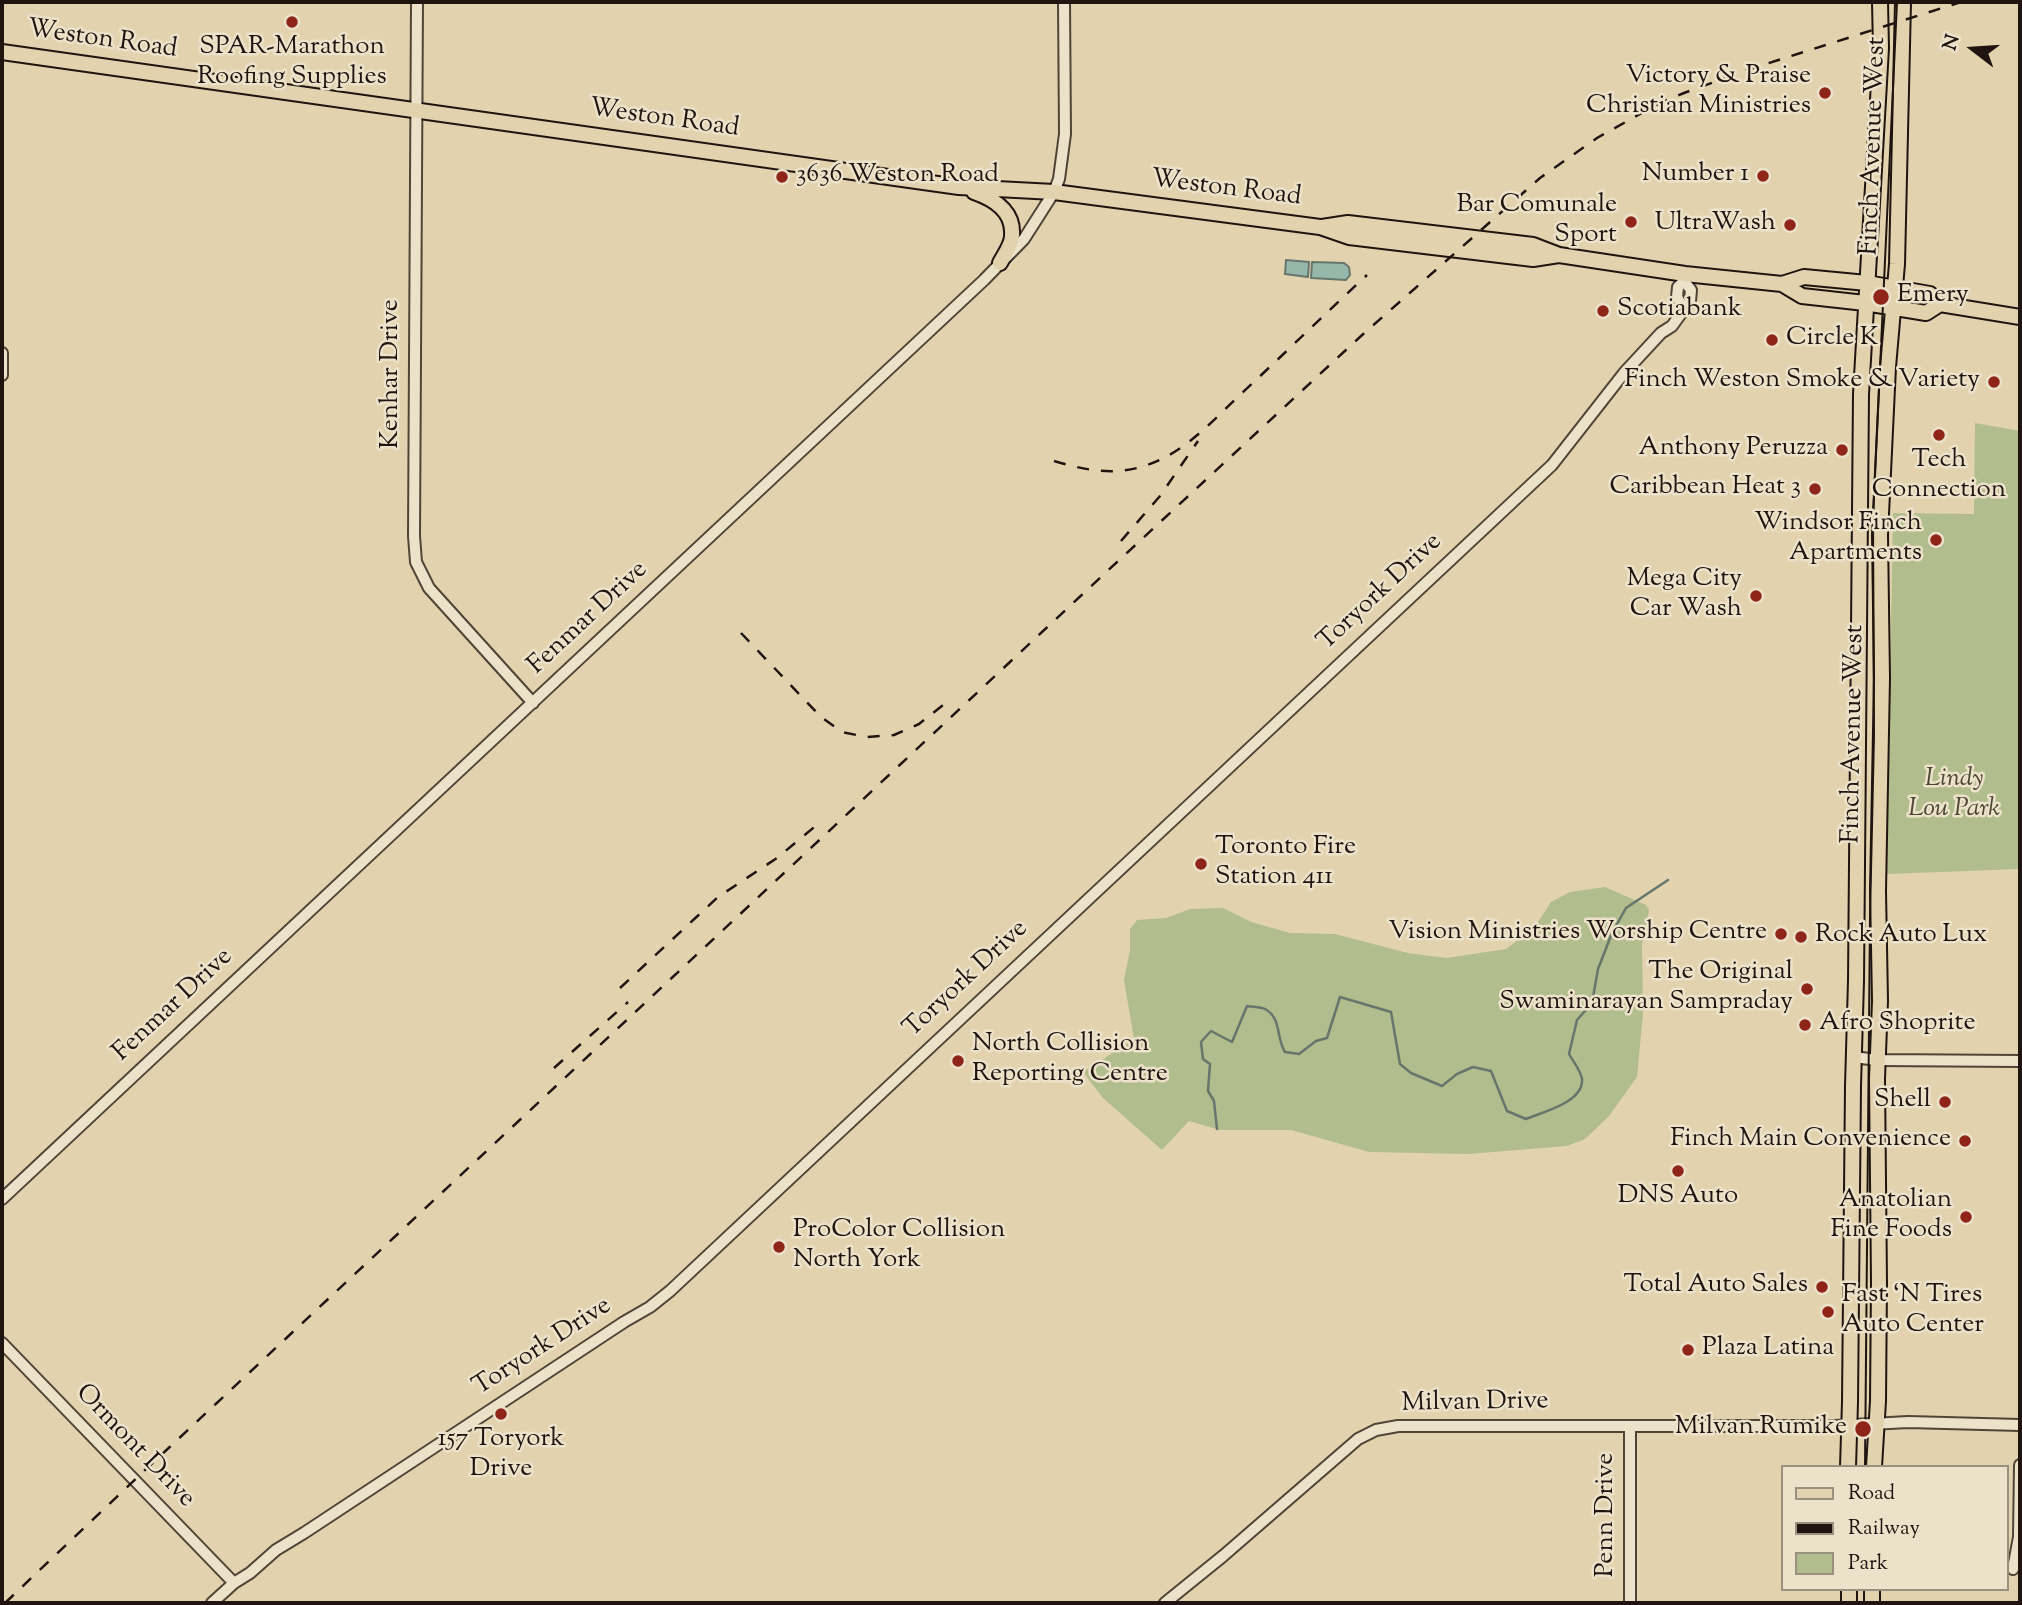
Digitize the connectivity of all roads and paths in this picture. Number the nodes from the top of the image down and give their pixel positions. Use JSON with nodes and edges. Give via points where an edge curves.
{"nodes":[{"id":1,"x":417,"y":2,"type":"edge"},
{"id":2,"x":1064,"y":2,"type":"edge"},
{"id":3,"x":1880,"y":2,"type":"edge"},
{"id":4,"x":1903,"y":2,"type":"edge"},
{"id":5,"x":2,"y":52,"type":"edge"},
{"id":6,"x":417,"y":110,"type":"junction"},
{"id":7,"x":959,"y":187,"type":"junction"},
{"id":8,"x":1054,"y":192,"type":"junction"},
{"id":9,"x":1000,"y":262,"type":"junction"},
{"id":10,"x":1685,"y":278,"type":"junction"},
{"id":11,"x":1782,"y":284,"type":"junction"},
{"id":12,"x":1867,"y":284,"type":"junction"},
{"id":13,"x":1895,"y":289,"type":"junction"},
{"id":14,"x":1865,"y":303,"type":"junction"},
{"id":15,"x":1940,"y":304,"type":"junction"},
{"id":16,"x":1892,"y":307,"type":"junction"},
{"id":17,"x":2020,"y":317,"type":"edge"},
{"id":18,"x":2,"y":353,"type":"edge"},
{"id":19,"x":2,"y":375,"type":"edge"},
{"id":20,"x":533,"y":703,"type":"junction"},
{"id":21,"x":1854,"y":1057,"type":"junction"},
{"id":22,"x":1877,"y":1060,"type":"junction"},
{"id":23,"x":2020,"y":1062,"type":"edge"},
{"id":24,"x":2,"y":1199,"type":"edge"},
{"id":25,"x":2,"y":1343,"type":"edge"},
{"id":26,"x":1876,"y":1425,"type":"junction"},
{"id":27,"x":2020,"y":1425,"type":"edge"},
{"id":28,"x":1630,"y":1426,"type":"junction"},
{"id":29,"x":1849,"y":1426,"type":"junction"},
{"id":30,"x":1848,"y":1465,"type":"edge"},
{"id":31,"x":1874,"y":1465,"type":"edge"},
{"id":32,"x":2020,"y":1465,"type":"edge"},
{"id":33,"x":2013,"y":1569,"type":"dead end"},
{"id":34,"x":234,"y":1583,"type":"junction"},
{"id":35,"x":212,"y":1603,"type":"edge"},
{"id":36,"x":1165,"y":1603,"type":"edge"},
{"id":37,"x":1630,"y":1603,"type":"edge"}],
"edges":[{"from":1,"to":6,"type":"street","name":"Kenhar Drive"},
{"from":2,"to":8,"type":"street","name":"Fenmar Drive","via":[[1065,134]]},
{"from":3,"to":12,"type":"main road","name":"Finch Avenue West"},
{"from":4,"to":13,"type":"main road","name":"Finch Avenue West"},
{"from":5,"to":6,"type":"main road","name":"Weston Road"},
{"from":6,"to":7,"type":"main road","name":"Weston Road"},
{"from":6,"to":20,"type":"street","name":"Kenhar Drive","via":[[416,562],[429,588]]},
{"from":7,"to":8,"type":"main road","name":"Weston Road"},
{"from":7,"to":9,"type":"main road","via":[[993,199],[1005,212],[1012,237]]},
{"from":8,"to":9,"type":"street","name":"Fenmar Drive","via":[[1024,239]]},
{"from":8,"to":10,"type":"main road","name":"Weston Road","via":[[1320,227],[1348,223],[1533,245],[1559,255]]},
{"from":9,"to":20,"type":"street","name":"Fenmar Drive"},
{"from":10,"to":11,"type":"main road","name":"Weston Road"},
{"from":10,"to":34,"type":"street","name":"Toryork Drive","via":[[1677,297],[1683,308],[1672,327],[1624,373],[1552,465],[670,1291],[276,1550]]},
{"from":11,"to":12,"type":"main road","name":"Weston Road","via":[[1804,277]]},
{"from":11,"to":14,"type":"main road","name":"Weston Road","via":[[1802,296]]},
{"from":12,"to":13,"type":"main road","name":"Weston Road"},
{"from":12,"to":14,"type":"main road","name":"Finch Avenue West"},
{"from":13,"to":15,"type":"main road","name":"Weston Road","via":[[1930,294]]},
{"from":13,"to":16,"type":"main road","name":"Finch Avenue West"},
{"from":14,"to":16,"type":"main road","name":"Weston Road"},
{"from":14,"to":21,"type":"main road","name":"Finch Avenue West"},
{"from":15,"to":16,"type":"main road","name":"Weston Road","via":[[1926,313]]},
{"from":15,"to":17,"type":"main road","name":"Weston Road"},
{"from":16,"to":22,"type":"main road","name":"Finch Avenue West","via":[[1880,526]]},
{"from":18,"to":19,"type":"street"},
{"from":20,"to":24,"type":"street","name":"Fenmar Drive"},
{"from":21,"to":22,"type":"street"},
{"from":21,"to":29,"type":"main road","name":"Finch Avenue West"},
{"from":22,"to":23,"type":"street"},
{"from":22,"to":26,"type":"main road","name":"Finch Avenue West"},
{"from":25,"to":34,"type":"street","name":"Ormont Drive"},
{"from":26,"to":27,"type":"street","name":"Milvan Drive"},
{"from":26,"to":29,"type":"street","name":"Milvan Drive"},
{"from":26,"to":31,"type":"main road","name":"Finch Avenue West"},
{"from":28,"to":29,"type":"street","name":"Milvan Drive"},
{"from":28,"to":36,"type":"street","name":"Milvan Drive","via":[[1398,1426],[1376,1430],[1358,1439]]},
{"from":28,"to":37,"type":"street","name":"Penn Drive"},
{"from":29,"to":30,"type":"main road","name":"Finch Avenue West"},
{"from":32,"to":33,"type":"street","via":[[2019,1537]]},
{"from":34,"to":35,"type":"street","name":"Toryork Drive"}]}
